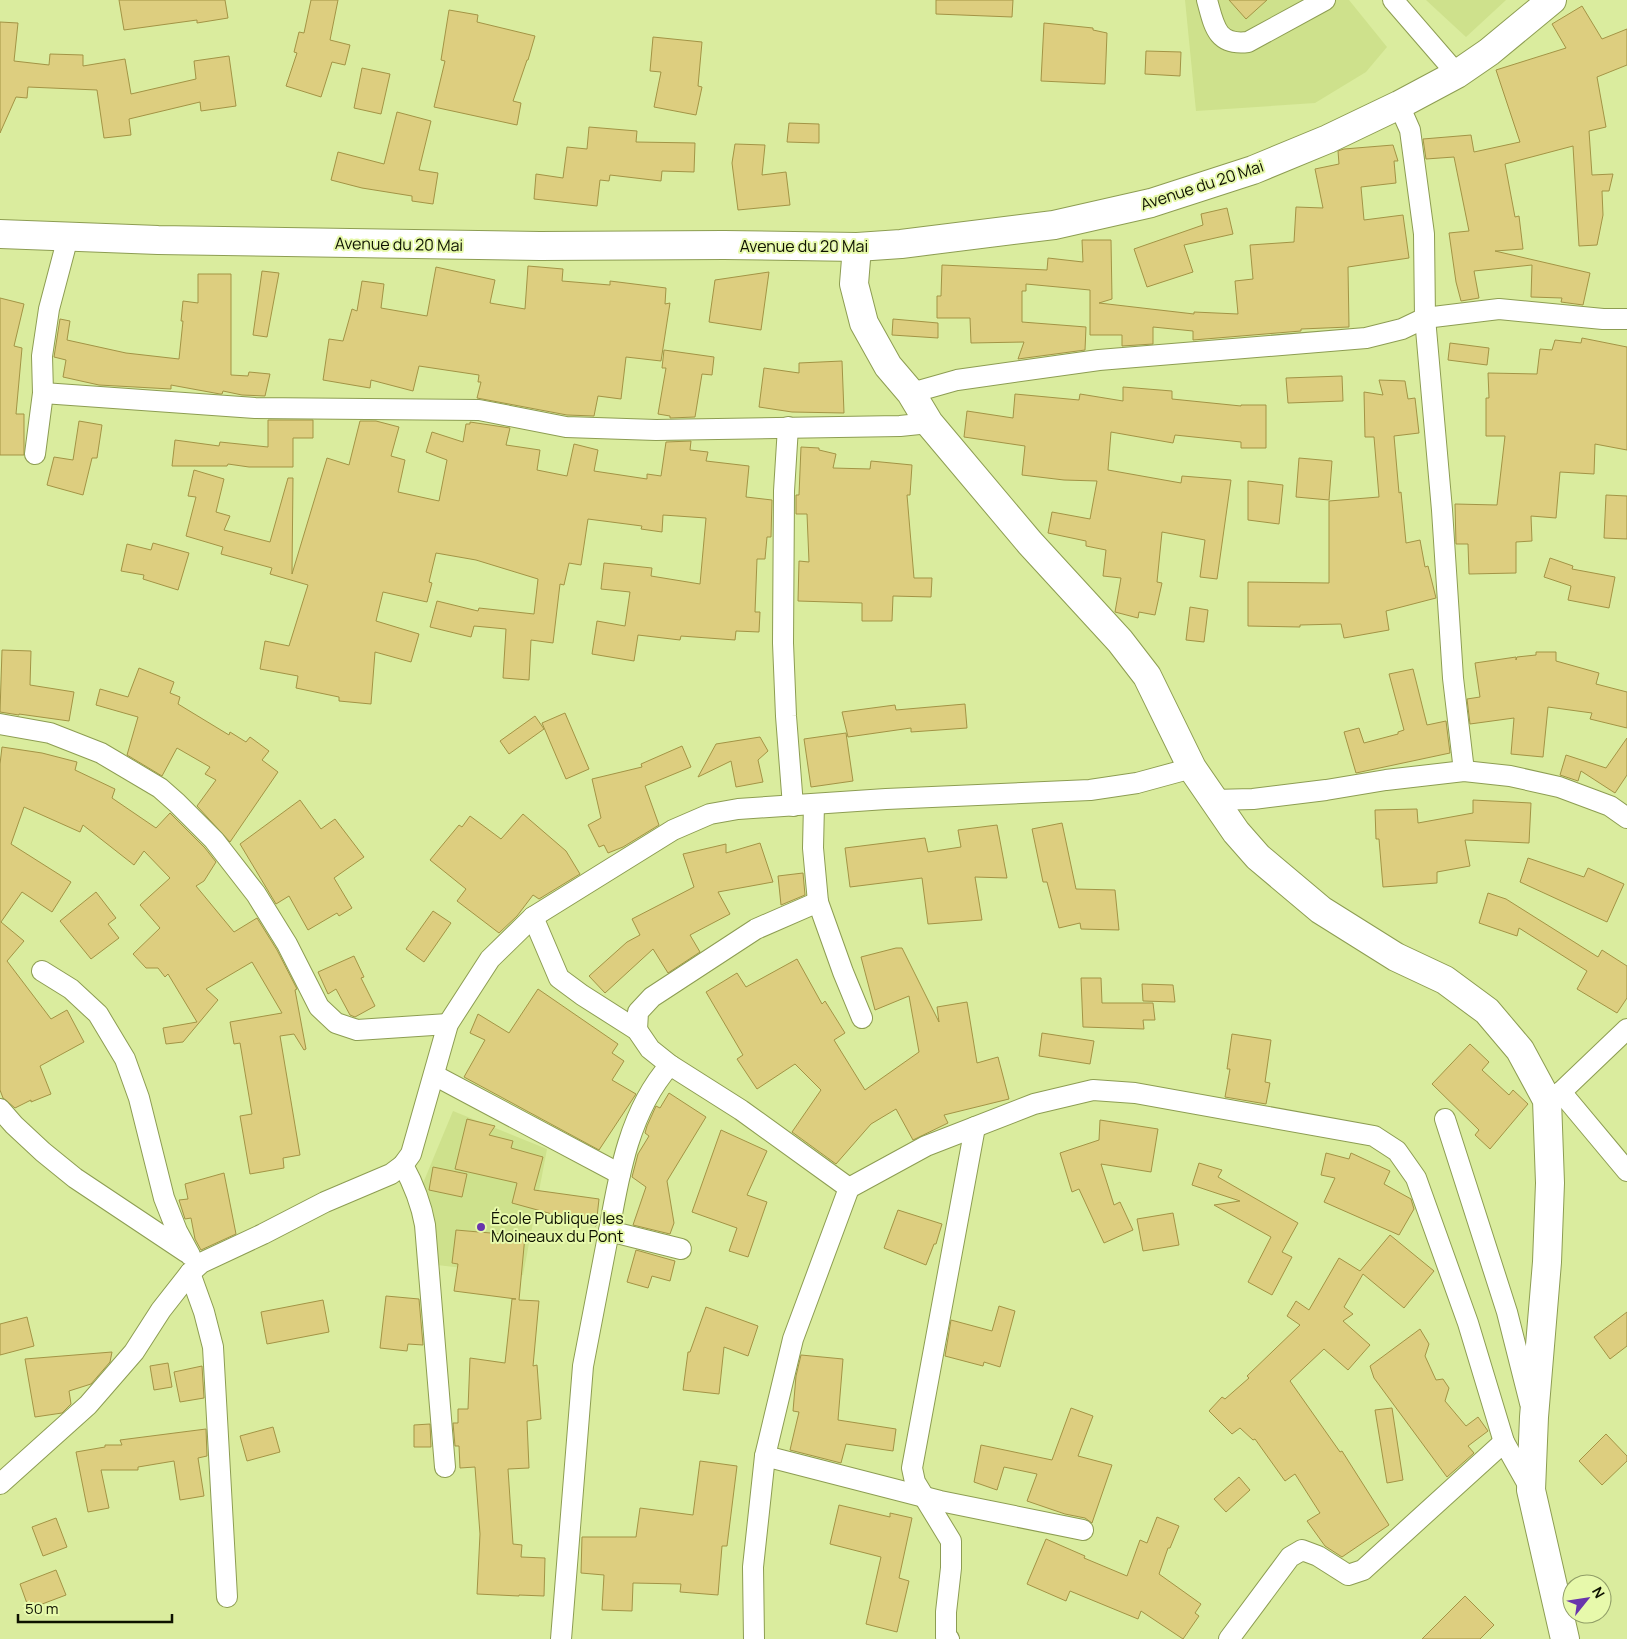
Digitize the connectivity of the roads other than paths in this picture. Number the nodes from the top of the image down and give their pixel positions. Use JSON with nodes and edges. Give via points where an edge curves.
{"nodes":[{"id":1,"x":1207,"y":0,"type":"edge"},
{"id":2,"x":1325,"y":0,"type":"edge"},
{"id":3,"x":1393,"y":0,"type":"edge"},
{"id":4,"x":1552,"y":0,"type":"edge"},
{"id":5,"x":1457,"y":74,"type":"junction"},
{"id":6,"x":1398,"y":105,"type":"junction"},
{"id":7,"x":0,"y":234,"type":"edge"},
{"id":8,"x":68,"y":237,"type":"junction"},
{"id":9,"x":856,"y":247,"type":"junction"},
{"id":10,"x":1425,"y":318,"type":"junction"},
{"id":11,"x":1627,"y":319,"type":"edge"},
{"id":12,"x":42,"y":393,"type":"junction"},
{"id":13,"x":911,"y":393,"type":"junction"},
{"id":14,"x":929,"y":423,"type":"junction"},
{"id":15,"x":788,"y":427,"type":"junction"},
{"id":16,"x":35,"y":454,"type":"dead end"},
{"id":17,"x":0,"y":724,"type":"edge"},
{"id":18,"x":1192,"y":768,"type":"junction"},
{"id":19,"x":1464,"y":771,"type":"junction"},
{"id":20,"x":1213,"y":800,"type":"junction"},
{"id":21,"x":814,"y":804,"type":"junction"},
{"id":22,"x":793,"y":806,"type":"junction"},
{"id":23,"x":1627,"y":818,"type":"edge"},
{"id":24,"x":818,"y":902,"type":"junction"},
{"id":25,"x":533,"y":917,"type":"junction"},
{"id":26,"x":42,"y":971,"type":"dead end"},
{"id":27,"x":862,"y":1018,"type":"dead end"},
{"id":28,"x":448,"y":1024,"type":"junction"},
{"id":29,"x":1627,"y":1029,"type":"edge"},
{"id":30,"x":637,"y":1030,"type":"junction"},
{"id":31,"x":670,"y":1065,"type":"junction"},
{"id":32,"x":434,"y":1076,"type":"junction"},
{"id":33,"x":1554,"y":1096,"type":"junction"},
{"id":34,"x":0,"y":1109,"type":"edge"},
{"id":35,"x":1445,"y":1119,"type":"dead end"},
{"id":36,"x":975,"y":1127,"type":"junction"},
{"id":37,"x":404,"y":1164,"type":"junction"},
{"id":38,"x":1627,"y":1171,"type":"edge"},
{"id":39,"x":620,"y":1174,"type":"junction"},
{"id":40,"x":849,"y":1188,"type":"junction"},
{"id":41,"x":609,"y":1231,"type":"junction"},
{"id":42,"x":681,"y":1249,"type":"dead end"},
{"id":43,"x":194,"y":1264,"type":"junction"},
{"id":44,"x":1534,"y":1417,"type":"junction"},
{"id":45,"x":1504,"y":1442,"type":"junction"},
{"id":46,"x":765,"y":1456,"type":"junction"},
{"id":47,"x":445,"y":1467,"type":"dead end"},
{"id":48,"x":0,"y":1484,"type":"edge"},
{"id":49,"x":1531,"y":1490,"type":"junction"},
{"id":50,"x":924,"y":1497,"type":"junction"},
{"id":51,"x":1083,"y":1530,"type":"dead end"},
{"id":52,"x":227,"y":1597,"type":"dead end"},
{"id":53,"x":947,"y":1638,"type":"edge"},
{"id":54,"x":561,"y":1639,"type":"edge"},
{"id":55,"x":754,"y":1639,"type":"edge"},
{"id":56,"x":1228,"y":1639,"type":"edge"},
{"id":57,"x":1565,"y":1639,"type":"edge"}],
"edges":[{"from":1,"to":2,"type":"street","via":[[1215,28],[1236,43],[1248,42]]},
{"from":3,"to":5,"type":"street"},
{"from":4,"to":5,"type":"street","name":"Avenue du 20 Mai"},
{"from":5,"to":6,"type":"street","name":"Avenue du 20 Mai"},
{"from":6,"to":9,"type":"street","name":"Avenue du 20 Mai","via":[[1253,170],[1152,203],[1054,226]]},
{"from":6,"to":10,"type":"street","via":[[1410,130],[1424,234]]},
{"from":7,"to":8,"type":"street","name":"Avenue du 20 Mai"},
{"from":8,"to":9,"type":"street","name":"Avenue du 20 Mai","via":[[540,246]]},
{"from":8,"to":12,"type":"street","via":[[48,319],[42,356]]},
{"from":9,"to":13,"type":"street","via":[[854,284],[864,323],[888,366]]},
{"from":10,"to":11,"type":"street","via":[[1499,309]]},
{"from":10,"to":13,"type":"street","via":[[1402,329],[1366,338],[1099,360],[957,380]]},
{"from":10,"to":19,"type":"street","via":[[1453,678]]},
{"from":12,"to":15,"type":"street","via":[[255,408],[478,410],[566,427],[656,430]]},
{"from":12,"to":16,"type":"street"},
{"from":13,"to":14,"type":"street"},
{"from":14,"to":15,"type":"street"},
{"from":14,"to":18,"type":"street","via":[[1147,676]]},
{"from":15,"to":22,"type":"street","via":[[784,491],[783,643]]},
{"from":17,"to":28,"type":"street","via":[[50,733],[100,753],[160,788],[177,803],[214,840],[256,894],[320,1007],[336,1023],[357,1030]]},
{"from":18,"to":20,"type":"street"},
{"from":18,"to":21,"type":"street","via":[[1090,790]]},
{"from":19,"to":20,"type":"street","via":[[1253,799]]},
{"from":19,"to":23,"type":"street","via":[[1510,776],[1559,787],[1610,806]]},
{"from":20,"to":33,"type":"street","via":[[1258,857],[1322,910],[1396,957],[1445,980],[1487,1011]]},
{"from":21,"to":22,"type":"street"},
{"from":21,"to":24,"type":"street","via":[[813,848]]},
{"from":22,"to":25,"type":"street","via":[[710,814],[673,830]]},
{"from":24,"to":27,"type":"street"},
{"from":24,"to":30,"type":"street","via":[[756,930],[652,996],[638,1012]]},
{"from":25,"to":28,"type":"street","via":[[490,959]]},
{"from":25,"to":30,"type":"street","via":[[560,978],[582,996]]},
{"from":26,"to":43,"type":"street","via":[[71,989],[98,1014],[124,1059],[139,1098],[164,1198]]},
{"from":28,"to":32,"type":"street"},
{"from":29,"to":33,"type":"street"},
{"from":30,"to":31,"type":"street","via":[[650,1049]]},
{"from":31,"to":39,"type":"street","via":[[656,1080],[643,1104]]},
{"from":31,"to":40,"type":"street","via":[[741,1110]]},
{"from":32,"to":37,"type":"street","via":[[411,1154]]},
{"from":32,"to":39,"type":"street"},
{"from":33,"to":38,"type":"street"},
{"from":33,"to":44,"type":"street","via":[[1547,1262]]},
{"from":34,"to":43,"type":"street","via":[[75,1178]]},
{"from":35,"to":44,"type":"street","via":[[1507,1312]]},
{"from":36,"to":40,"type":"street","via":[[926,1146]]},
{"from":36,"to":45,"type":"street","via":[[1034,1104],[1093,1090],[1135,1093],[1374,1136],[1397,1151],[1416,1178],[1468,1323]]},
{"from":36,"to":50,"type":"street","via":[[912,1468],[915,1482]]},
{"from":37,"to":43,"type":"street","via":[[391,1174]]},
{"from":37,"to":47,"type":"street","via":[[415,1187],[425,1225]]},
{"from":39,"to":41,"type":"street"},
{"from":40,"to":46,"type":"street","via":[[793,1339]]},
{"from":41,"to":42,"type":"street"},
{"from":41,"to":54,"type":"street","via":[[583,1366]]},
{"from":43,"to":48,"type":"street","via":[[134,1352],[88,1405]]},
{"from":43,"to":52,"type":"street","via":[[213,1347]]},
{"from":44,"to":49,"type":"street"},
{"from":45,"to":49,"type":"street"},
{"from":45,"to":56,"type":"street","via":[[1363,1570],[1348,1576],[1318,1556],[1302,1550],[1290,1557]]},
{"from":46,"to":50,"type":"street"},
{"from":46,"to":55,"type":"street","via":[[753,1567]]},
{"from":49,"to":57,"type":"street"},
{"from":50,"to":51,"type":"street"},
{"from":50,"to":53,"type":"street","via":[[951,1541]]}]}
